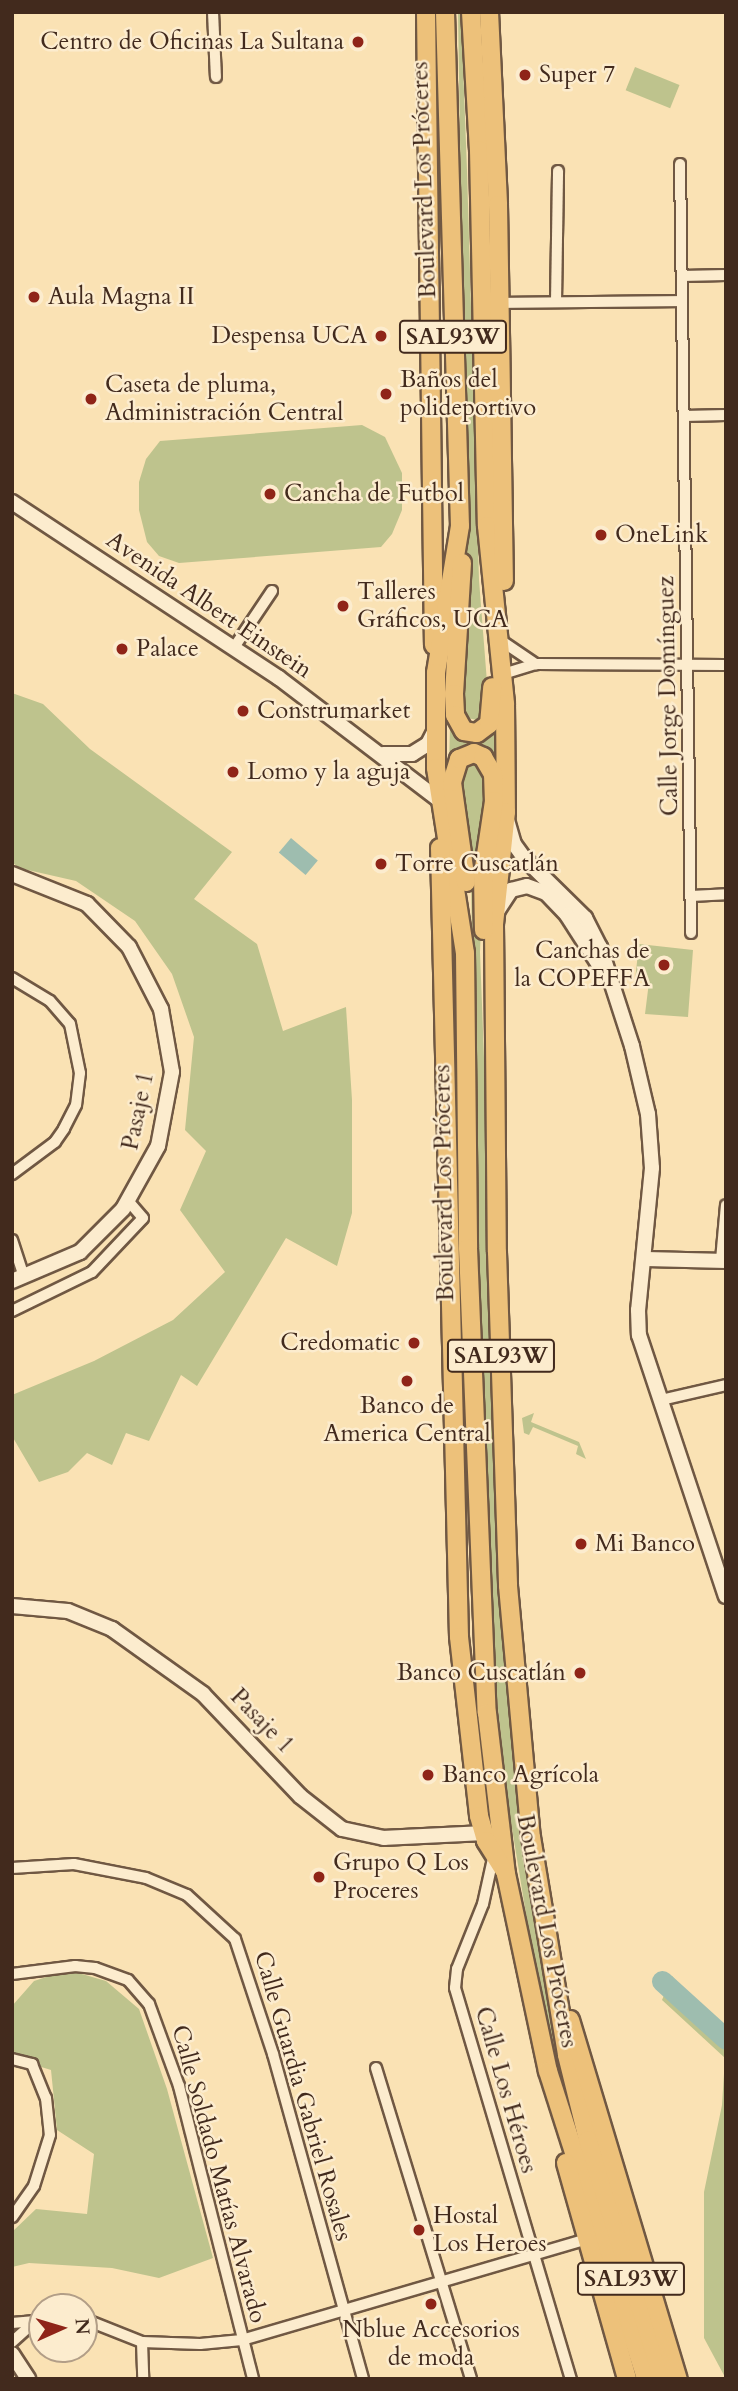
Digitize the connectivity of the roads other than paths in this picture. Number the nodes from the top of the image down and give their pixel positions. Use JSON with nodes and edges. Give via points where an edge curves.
{"nodes":[{"id":1,"x":213,"y":12,"type":"edge"},
{"id":2,"x":444,"y":12,"type":"edge"},
{"id":3,"x":471,"y":12,"type":"edge"},
{"id":4,"x":489,"y":12,"type":"edge"},
{"id":5,"x":427,"y":17,"type":"edge"},
{"id":6,"x":216,"y":77,"type":"dead end"},
{"id":7,"x":447,"y":148,"type":"junction"},
{"id":8,"x":479,"y":150,"type":"junction"},
{"id":9,"x":680,"y":164,"type":"dead end"},
{"id":10,"x":558,"y":171,"type":"dead end"},
{"id":11,"x":726,"y":275,"type":"edge"},
{"id":12,"x":681,"y":276,"type":"junction"},
{"id":13,"x":682,"y":301,"type":"junction"},
{"id":14,"x":556,"y":302,"type":"junction"},
{"id":15,"x":498,"y":303,"type":"junction"},
{"id":16,"x":726,"y":415,"type":"edge"},
{"id":17,"x":684,"y":416,"type":"junction"},
{"id":18,"x":12,"y":502,"type":"edge"},
{"id":19,"x":460,"y":526,"type":"junction"},
{"id":20,"x":487,"y":526,"type":"junction"},
{"id":21,"x":272,"y":591,"type":"dead end"},
{"id":22,"x":503,"y":642,"type":"junction"},
{"id":23,"x":233,"y":649,"type":"junction"},
{"id":24,"x":536,"y":664,"type":"junction"},
{"id":25,"x":689,"y":665,"type":"junction"},
{"id":26,"x":726,"y":665,"type":"edge"},
{"id":27,"x":503,"y":672,"type":"junction"},
{"id":28,"x":436,"y":673,"type":"junction"},
{"id":29,"x":436,"y":727,"type":"junction"},
{"id":30,"x":375,"y":752,"type":"junction"},
{"id":31,"x":438,"y":799,"type":"junction"},
{"id":32,"x":506,"y":813,"type":"junction"},
{"id":33,"x":12,"y":874,"type":"edge"},
{"id":34,"x":726,"y":894,"type":"edge"},
{"id":35,"x":691,"y":896,"type":"junction"},
{"id":36,"x":494,"y":925,"type":"junction"},
{"id":37,"x":691,"y":933,"type":"dead end"},
{"id":38,"x":465,"y":953,"type":"junction"},
{"id":39,"x":12,"y":978,"type":"edge"},
{"id":40,"x":616,"y":994,"type":"junction"},
{"id":41,"x":495,"y":1034,"type":"junction"},
{"id":42,"x":12,"y":1174,"type":"edge"},
{"id":43,"x":467,"y":1182,"type":"junction"},
{"id":44,"x":128,"y":1202,"type":"junction"},
{"id":45,"x":726,"y":1205,"type":"edge"},
{"id":46,"x":446,"y":1220,"type":"junction"},
{"id":47,"x":12,"y":1240,"type":"edge"},
{"id":48,"x":646,"y":1259,"type":"junction"},
{"id":49,"x":723,"y":1261,"type":"edge"},
{"id":50,"x":18,"y":1279,"type":"edge"},
{"id":51,"x":12,"y":1311,"type":"edge"},
{"id":52,"x":726,"y":1385,"type":"edge"},
{"id":53,"x":661,"y":1400,"type":"junction"},
{"id":54,"x":726,"y":1596,"type":"edge"},
{"id":55,"x":12,"y":1606,"type":"edge"},
{"id":56,"x":483,"y":1833,"type":"junction"},
{"id":57,"x":494,"y":1854,"type":"junction"},
{"id":58,"x":12,"y":1868,"type":"edge"},
{"id":59,"x":506,"y":1874,"type":"junction"},
{"id":60,"x":12,"y":1974,"type":"edge"},
{"id":61,"x":12,"y":2059,"type":"edge"},
{"id":62,"x":376,"y":2068,"type":"dead end"},
{"id":63,"x":548,"y":2071,"type":"junction"},
{"id":64,"x":608,"y":2176,"type":"junction"},
{"id":65,"x":12,"y":2217,"type":"edge"},
{"id":66,"x":585,"y":2240,"type":"junction"},
{"id":67,"x":533,"y":2255,"type":"junction"},
{"id":68,"x":443,"y":2282,"type":"junction"},
{"id":69,"x":344,"y":2312,"type":"junction"},
{"id":70,"x":98,"y":2325,"type":"edge"},
{"id":71,"x":28,"y":2329,"type":"edge"},
{"id":72,"x":242,"y":2340,"type":"junction"},
{"id":73,"x":12,"y":2342,"type":"edge"},
{"id":74,"x":142,"y":2342,"type":"junction"},
{"id":75,"x":12,"y":2354,"type":"edge"},
{"id":76,"x":12,"y":2372,"type":"edge"},
{"id":77,"x":17,"y":2379,"type":"edge"},
{"id":78,"x":28,"y":2379,"type":"edge"},
{"id":79,"x":143,"y":2379,"type":"edge"},
{"id":80,"x":253,"y":2379,"type":"edge"},
{"id":81,"x":363,"y":2379,"type":"edge"},
{"id":82,"x":471,"y":2379,"type":"edge"},
{"id":83,"x":571,"y":2379,"type":"edge"},
{"id":84,"x":627,"y":2379,"type":"edge"},
{"id":85,"x":646,"y":2379,"type":"edge"},
{"id":86,"x":663,"y":2379,"type":"edge"},
{"id":87,"x":678,"y":2379,"type":"edge"}],
"edges":[{"from":1,"to":6,"type":"street"},
{"from":2,"to":7,"type":"highway","name":"Boulevard Los Próceres","number":"SAL93W"},
{"from":3,"to":8,"type":"highway","name":"Boulevard Los Próceres","number":"SAL93W"},
{"from":4,"to":8,"type":"highway"},
{"from":4,"to":15,"type":"highway"},
{"from":5,"to":7,"type":"highway"},
{"from":5,"to":28,"type":"highway"},
{"from":7,"to":19,"type":"highway","name":"Boulevard Los Próceres","number":"SAL93W"},
{"from":8,"to":20,"type":"highway","name":"Boulevard Los Próceres","number":"SAL93W"},
{"from":9,"to":12,"type":"street","name":"Calle Jorge Domínguez"},
{"from":10,"to":14,"type":"street"},
{"from":11,"to":12,"type":"street"},
{"from":12,"to":13,"type":"street","name":"Calle Jorge Domínguez"},
{"from":13,"to":14,"type":"street"},
{"from":13,"to":17,"type":"street","name":"Calle Jorge Domínguez"},
{"from":14,"to":15,"type":"street"},
{"from":15,"to":22,"type":"highway"},
{"from":16,"to":17,"type":"street"},
{"from":17,"to":25,"type":"street","name":"Calle Jorge Domínguez"},
{"from":18,"to":23,"type":"street","name":"Avenida Albert Einstein"},
{"from":19,"to":20,"type":"highway","via":[[463,586],[455,715],[464,732],[477,733],[489,724],[493,703],[484,594]]},
{"from":19,"to":28,"type":"highway","name":"Boulevard Los Próceres","number":"SAL93W"},
{"from":20,"to":27,"type":"highway","name":"Boulevard Los Próceres","number":"SAL93W"},
{"from":21,"to":23,"type":"street"},
{"from":22,"to":24,"type":"street"},
{"from":22,"to":27,"type":"highway"},
{"from":23,"to":30,"type":"street","name":"Avenida Albert Einstein"},
{"from":24,"to":25,"type":"street"},
{"from":24,"to":27,"type":"street"},
{"from":25,"to":26,"type":"street"},
{"from":25,"to":35,"type":"street","name":"Calle Jorge Domínguez"},
{"from":27,"to":32,"type":"highway","name":"Boulevard Los Próceres","number":"SAL93W"},
{"from":28,"to":29,"type":"highway","name":"Boulevard Los Próceres","number":"SAL93W"},
{"from":29,"to":30,"type":"street","via":[[428,744],[412,754]]},
{"from":29,"to":31,"type":"highway","name":"Boulevard Los Próceres","number":"SAL93W"},
{"from":30,"to":31,"type":"street","name":"Avenida Albert Einstein"},
{"from":31,"to":38,"type":"highway","name":"Boulevard Los Próceres","number":"SAL93W","via":[[456,879]]},
{"from":31,"to":46,"type":"highway"},
{"from":32,"to":36,"type":"highway","name":"Boulevard Los Próceres","number":"SAL93W"},
{"from":32,"to":40,"type":"street","via":[[514,844],[584,918]]},
{"from":33,"to":44,"type":"street","name":"Pasaje 1","via":[[60,890],[95,911],[137,958],[161,1009],[171,1060],[168,1103],[158,1146]]},
{"from":34,"to":35,"type":"street"},
{"from":35,"to":37,"type":"street","name":"Calle Jorge Domínguez"},
{"from":36,"to":40,"type":"street","via":[[498,906],[511,890],[527,886],[546,893],[567,915]]},
{"from":36,"to":41,"type":"highway","name":"Boulevard Los Próceres","number":"SAL93W"},
{"from":38,"to":41,"type":"highway","via":[[467,892],[452,782],[459,759],[474,753],[483,757],[493,774],[482,899]]},
{"from":38,"to":43,"type":"highway","name":"Boulevard Los Próceres","number":"SAL93W"},
{"from":39,"to":42,"type":"street","via":[[50,1001],[70,1024],[80,1073],[76,1105],[64,1129],[55,1142]]},
{"from":40,"to":48,"type":"street","via":[[650,1134]]},
{"from":41,"to":64,"type":"highway","name":"Boulevard Los Próceres","number":"SAL93W","via":[[506,1555],[542,1917]]},
{"from":43,"to":46,"type":"highway"},
{"from":43,"to":59,"type":"highway","name":"Boulevard Los Próceres","number":"SAL93W","via":[[485,1667]]},
{"from":44,"to":50,"type":"street","name":"Pasaje 1","via":[[80,1252]]},
{"from":44,"to":51,"type":"street","via":[[143,1218],[92,1272]]},
{"from":45,"to":49,"type":"street"},
{"from":46,"to":56,"type":"highway","via":[[459,1637]]},
{"from":47,"to":50,"type":"street"},
{"from":48,"to":49,"type":"street"},
{"from":48,"to":53,"type":"street","via":[[639,1335]]},
{"from":52,"to":53,"type":"street"},
{"from":53,"to":54,"type":"street"},
{"from":55,"to":56,"type":"street","name":"Pasaje 1","via":[[68,1611],[112,1629],[203,1694],[300,1796],[342,1829],[405,1839]]},
{"from":56,"to":57,"type":"highway"},
{"from":57,"to":59,"type":"highway"},
{"from":57,"to":67,"type":"street","name":"Calle Los Héroes","via":[[455,1988]]},
{"from":58,"to":69,"type":"street","name":"Calle Guardia Gabriel Rosales","via":[[74,1864],[146,1878],[194,1900],[235,1939]]},
{"from":59,"to":63,"type":"highway","name":"Boulevard Los Próceres","number":"SAL93W"},
{"from":60,"to":72,"type":"street","name":"Calle Soldado Matías Alvarado","via":[[95,1968],[128,1980],[149,2004],[178,2086]]},
{"from":61,"to":65,"type":"street","via":[[32,2064],[46,2098],[50,2135],[34,2186]]},
{"from":62,"to":68,"type":"street"},
{"from":63,"to":66,"type":"highway","via":[[554,2115]]},
{"from":63,"to":85,"type":"highway","name":"Boulevard Los Próceres","number":"SAL93W"},
{"from":64,"to":86,"type":"highway","number":"SAL93W"},
{"from":64,"to":87,"type":"highway"},
{"from":66,"to":67,"type":"street"},
{"from":66,"to":84,"type":"highway"},
{"from":67,"to":68,"type":"street"},
{"from":67,"to":83,"type":"street","name":"Calle Los Héroes"},
{"from":68,"to":69,"type":"street"},
{"from":68,"to":82,"type":"street"},
{"from":69,"to":72,"type":"street"},
{"from":69,"to":81,"type":"street","name":"Calle Guardia Gabriel Rosales"},
{"from":70,"to":74,"type":"street"},
{"from":71,"to":73,"type":"street"},
{"from":72,"to":74,"type":"street"},
{"from":72,"to":80,"type":"street","name":"Calle Soldado Matías Alvarado"},
{"from":74,"to":79,"type":"street"},
{"from":75,"to":78,"type":"street"},
{"from":76,"to":77,"type":"street"}]}
